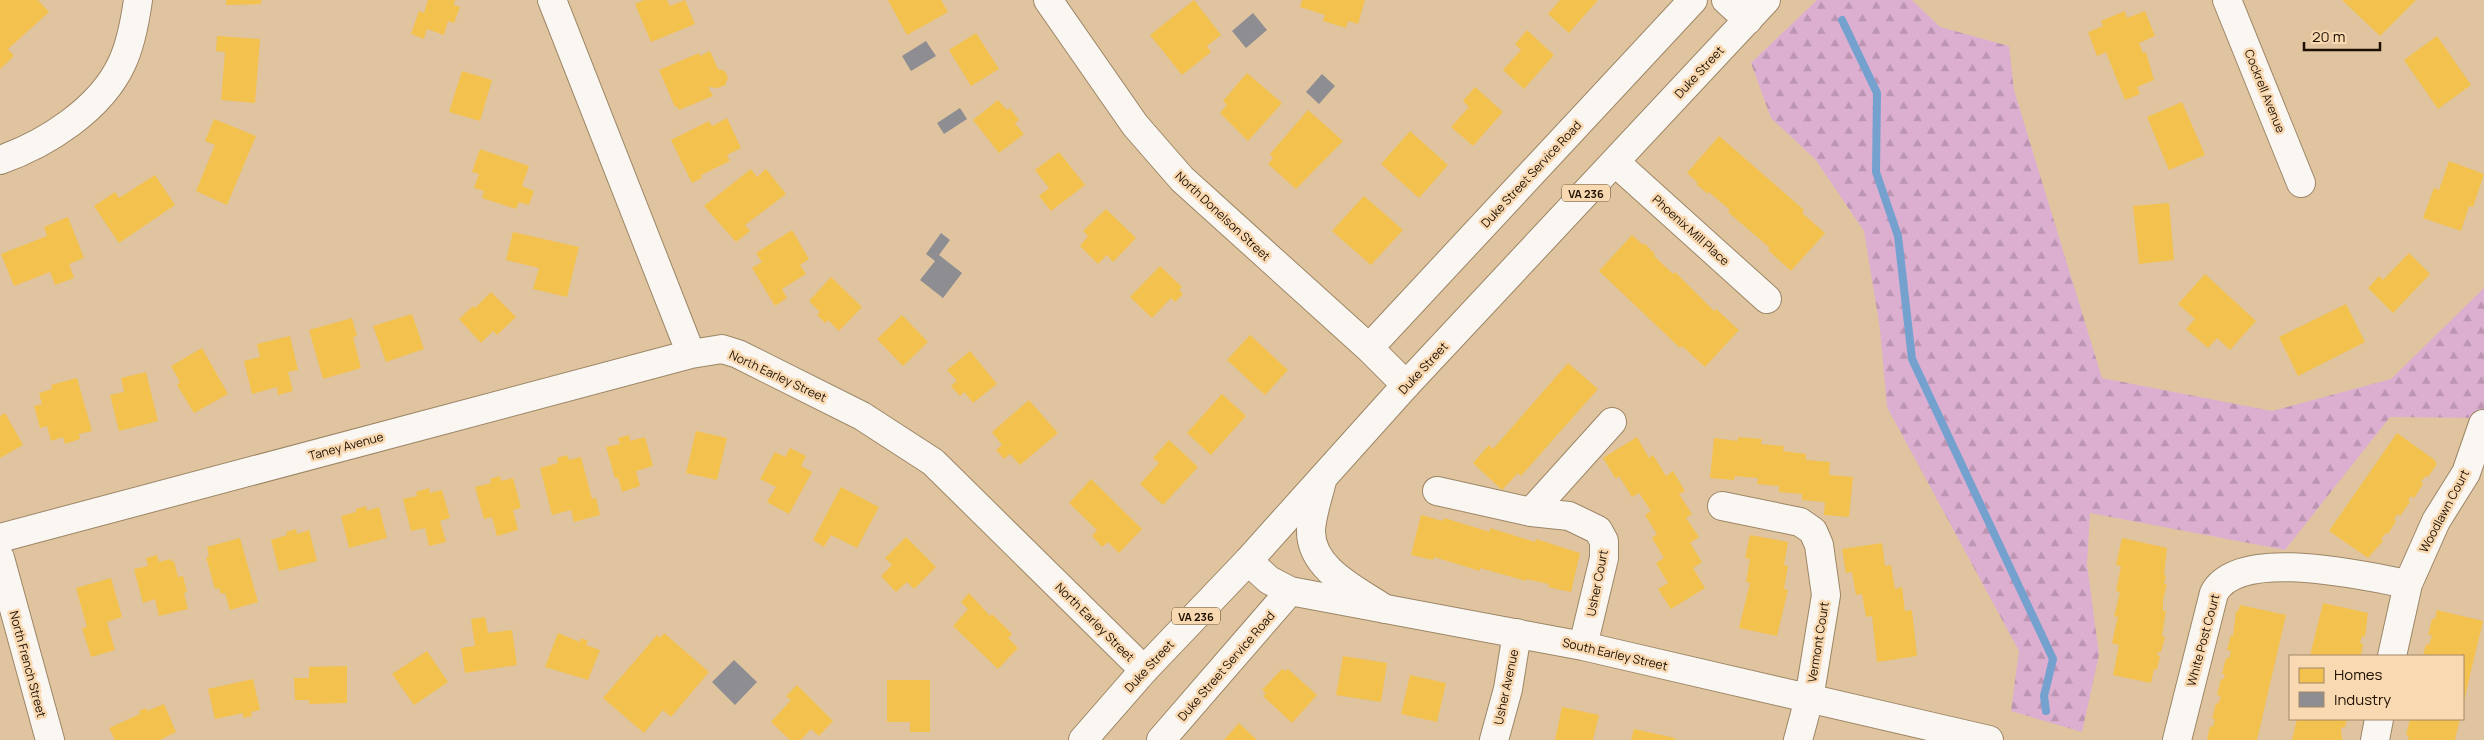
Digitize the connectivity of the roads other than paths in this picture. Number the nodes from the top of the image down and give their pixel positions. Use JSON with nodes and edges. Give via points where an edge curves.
{"nodes":[{"id":1,"x":138,"y":0,"type":"edge"},
{"id":2,"x":552,"y":0,"type":"edge"},
{"id":3,"x":1048,"y":0,"type":"edge"},
{"id":4,"x":1693,"y":0,"type":"edge"},
{"id":5,"x":1726,"y":0,"type":"edge"},
{"id":6,"x":1766,"y":0,"type":"edge"},
{"id":7,"x":2227,"y":0,"type":"edge"},
{"id":8,"x":1748,"y":20,"type":"junction"},
{"id":9,"x":0,"y":160,"type":"edge"},
{"id":10,"x":1615,"y":162,"type":"junction"},
{"id":11,"x":2301,"y":183,"type":"dead end"},
{"id":12,"x":1767,"y":298,"type":"dead end"},
{"id":13,"x":1369,"y":348,"type":"junction"},
{"id":14,"x":691,"y":354,"type":"junction"},
{"id":15,"x":1406,"y":385,"type":"junction"},
{"id":16,"x":1612,"y":422,"type":"dead end"},
{"id":17,"x":2483,"y":424,"type":"edge"},
{"id":18,"x":1323,"y":478,"type":"junction"},
{"id":19,"x":1437,"y":491,"type":"dead end"},
{"id":20,"x":1722,"y":506,"type":"dead end"},
{"id":21,"x":1531,"y":512,"type":"junction"},
{"id":22,"x":0,"y":538,"type":"edge"},
{"id":23,"x":0,"y":558,"type":"edge"},
{"id":24,"x":1248,"y":561,"type":"junction"},
{"id":25,"x":2408,"y":584,"type":"junction"},
{"id":26,"x":1290,"y":591,"type":"junction"},
{"id":27,"x":1385,"y":609,"type":"junction"},
{"id":28,"x":1517,"y":633,"type":"junction"},
{"id":29,"x":1583,"y":646,"type":"junction"},
{"id":30,"x":2392,"y":655,"type":"edge"},
{"id":31,"x":1144,"y":670,"type":"junction"},
{"id":32,"x":1809,"y":699,"type":"junction"},
{"id":33,"x":2379,"y":720,"type":"edge"},
{"id":34,"x":50,"y":740,"type":"edge"},
{"id":35,"x":1083,"y":740,"type":"edge"},
{"id":36,"x":1161,"y":740,"type":"edge"},
{"id":37,"x":1494,"y":740,"type":"edge"},
{"id":38,"x":1798,"y":740,"type":"edge"},
{"id":39,"x":1989,"y":740,"type":"edge"},
{"id":40,"x":2177,"y":740,"type":"edge"},
{"id":41,"x":2375,"y":740,"type":"edge"}],
"edges":[{"from":1,"to":9,"type":"street","via":[[122,63],[109,84],[59,132],[25,151]]},
{"from":2,"to":14,"type":"street"},
{"from":3,"to":13,"type":"street","name":"North Donelson Street","via":[[1135,124],[1182,179]]},
{"from":4,"to":13,"type":"street","name":"Duke Street Service Road"},
{"from":5,"to":8,"type":"street"},
{"from":6,"to":8,"type":"street","name":"Duke Street","number":"VA 236"},
{"from":7,"to":11,"type":"street","name":"Cockrell Avenue"},
{"from":8,"to":10,"type":"street","name":"Duke Street","number":"VA 236"},
{"from":10,"to":12,"type":"street","name":"Phoenix Mill Place"},
{"from":10,"to":15,"type":"street","name":"Duke Street","number":"VA 236"},
{"from":13,"to":15,"type":"street","name":"North Donelson Street"},
{"from":14,"to":22,"type":"street","name":"Taney Avenue"},
{"from":14,"to":31,"type":"street","name":"North Earley Street","via":[[722,350],[738,354],[862,416],[933,462]]},
{"from":15,"to":18,"type":"street","name":"Duke Street","number":"VA 236"},
{"from":16,"to":21,"type":"street"},
{"from":17,"to":25,"type":"street","name":"Woodlawn Court","via":[[2466,473],[2436,522]]},
{"from":18,"to":24,"type":"street","name":"Duke Street","number":"VA 236"},
{"from":18,"to":27,"type":"street","via":[[1311,529],[1316,553],[1332,573]]},
{"from":19,"to":21,"type":"street","name":"Usher Court"},
{"from":20,"to":32,"type":"street","name":"Vermont Court","via":[[1800,522],[1813,532],[1819,544],[1826,595]]},
{"from":21,"to":29,"type":"street","name":"Usher Court","via":[[1569,516],[1598,530],[1604,541],[1604,558]]},
{"from":23,"to":34,"type":"street","name":"North French Street"},
{"from":24,"to":26,"type":"street","name":"South Earley Street","via":[[1269,580]]},
{"from":24,"to":31,"type":"street","name":"Duke Street","number":"VA 236"},
{"from":25,"to":30,"type":"street","name":"Woodlawn Court"},
{"from":25,"to":40,"type":"street","name":"White Post Court","via":[[2281,566],[2239,572],[2227,578],[2214,593]]},
{"from":26,"to":27,"type":"street","name":"South Earley Street"},
{"from":26,"to":36,"type":"street","name":"Duke Street Service Road"},
{"from":27,"to":28,"type":"street","name":"South Earley Street"},
{"from":28,"to":29,"type":"street","name":"South Earley Street"},
{"from":28,"to":37,"type":"street","name":"Usher Avenue","via":[[1508,689]]},
{"from":29,"to":32,"type":"street","name":"South Earley Street"},
{"from":31,"to":35,"type":"street","name":"Duke Street","number":"VA 236"},
{"from":32,"to":38,"type":"street","name":"Vermont Court"},
{"from":32,"to":39,"type":"street","name":"South Earley Street"},
{"from":33,"to":41,"type":"street"}]}
